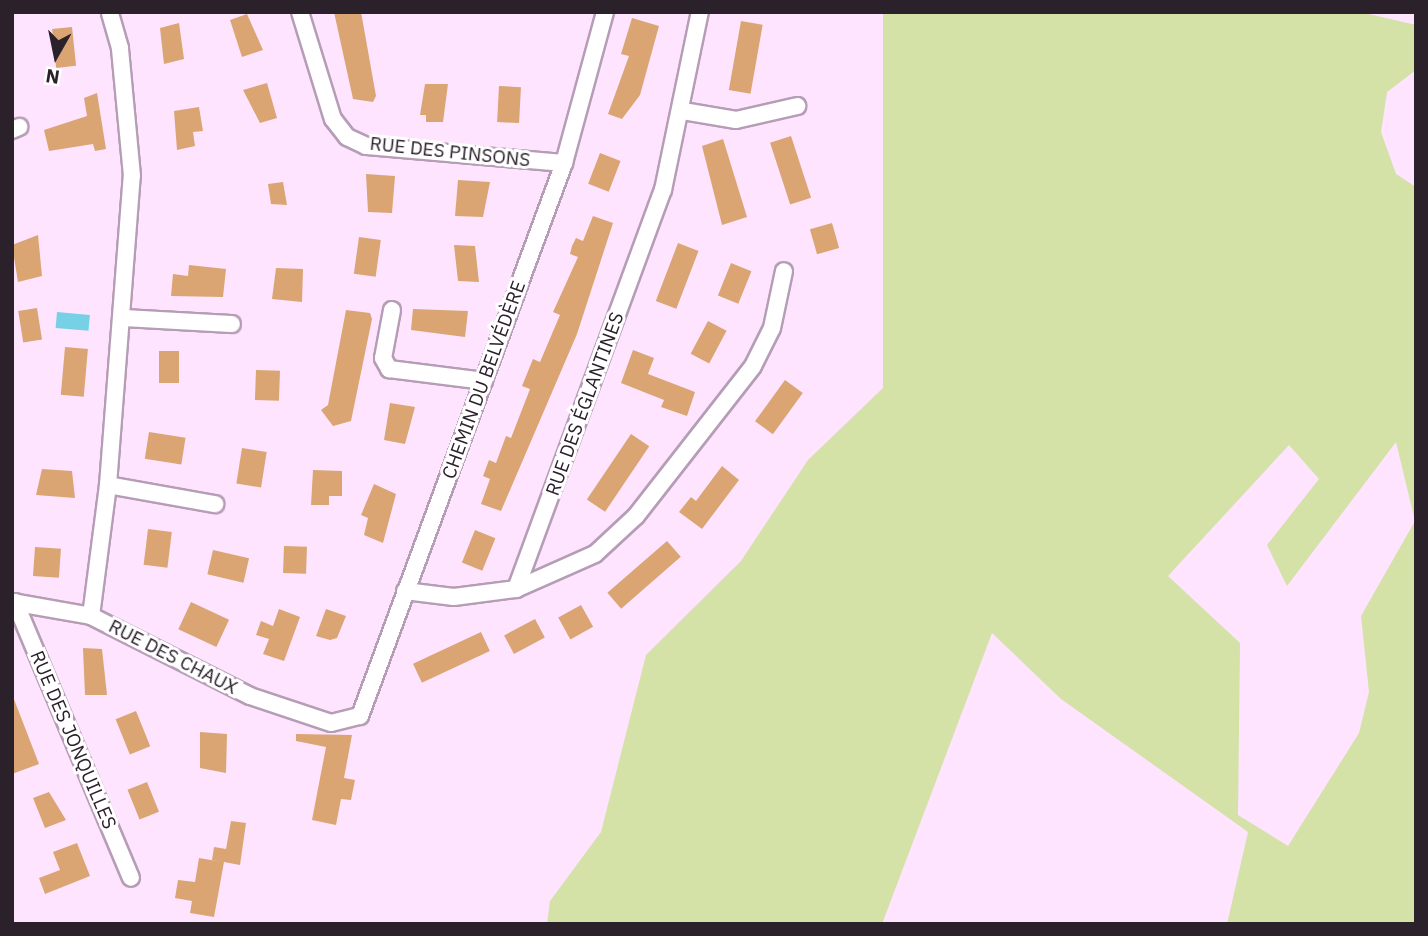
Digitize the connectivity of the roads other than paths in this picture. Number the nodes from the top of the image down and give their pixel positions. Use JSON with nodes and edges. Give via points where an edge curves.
{"nodes":[{"id":1,"x":110,"y":12,"type":"edge"},
{"id":2,"x":300,"y":12,"type":"edge"},
{"id":3,"x":605,"y":12,"type":"edge"},
{"id":4,"x":700,"y":12,"type":"edge"},
{"id":5,"x":797,"y":106,"type":"dead end"},
{"id":6,"x":683,"y":111,"type":"junction"},
{"id":7,"x":564,"y":163,"type":"junction"},
{"id":8,"x":784,"y":271,"type":"dead end"},
{"id":9,"x":393,"y":310,"type":"dead end"},
{"id":10,"x":123,"y":318,"type":"junction"},
{"id":11,"x":232,"y":324,"type":"dead end"},
{"id":12,"x":484,"y":381,"type":"junction"},
{"id":13,"x":108,"y":485,"type":"junction"},
{"id":14,"x":215,"y":504,"type":"dead end"},
{"id":15,"x":516,"y":589,"type":"junction"},
{"id":16,"x":405,"y":591,"type":"junction"},
{"id":17,"x":14,"y":602,"type":"edge"},
{"id":18,"x":91,"y":616,"type":"junction"},
{"id":19,"x":331,"y":723,"type":"joint"},
{"id":20,"x":131,"y":878,"type":"dead end"}],
"edges":[{"from":1,"to":10,"type":"street","via":[[120,48],[132,176]]},
{"from":2,"to":7,"type":"street","name":"RUE DES PINSONS","via":[[333,119],[347,137],[366,146]]},
{"from":3,"to":7,"type":"street","name":"CHEMIN DU BELVÉDÈRE"},
{"from":4,"to":6,"type":"street","name":"RUE DES ÉGLANTINES"},
{"from":5,"to":6,"type":"street","via":[[736,120]]},
{"from":6,"to":15,"type":"street","name":"RUE DES ÉGLANTINES","via":[[663,190]]},
{"from":7,"to":12,"type":"street","name":"CHEMIN DU BELVÉDÈRE"},
{"from":8,"to":15,"type":"street","via":[[772,328],[753,366],[636,516],[595,554]]},
{"from":9,"to":12,"type":"street","via":[[383,358],[388,369]]},
{"from":10,"to":11,"type":"street"},
{"from":10,"to":13,"type":"street"},
{"from":12,"to":16,"type":"street","name":"CHEMIN DU BELVÉDÈRE"},
{"from":13,"to":14,"type":"street"},
{"from":13,"to":18,"type":"street"},
{"from":15,"to":16,"type":"street","via":[[454,597]]},
{"from":16,"to":19,"type":"street","name":"CHEMIN DU BELVÉDÈRE","via":[[360,716]]},
{"from":17,"to":18,"type":"street","name":"RUE DES CHAUX"},
{"from":17,"to":20,"type":"street","name":"RUE DES JONQUILLES"},
{"from":18,"to":19,"type":"street","name":"RUE DES CHAUX","via":[[250,696]]}]}
